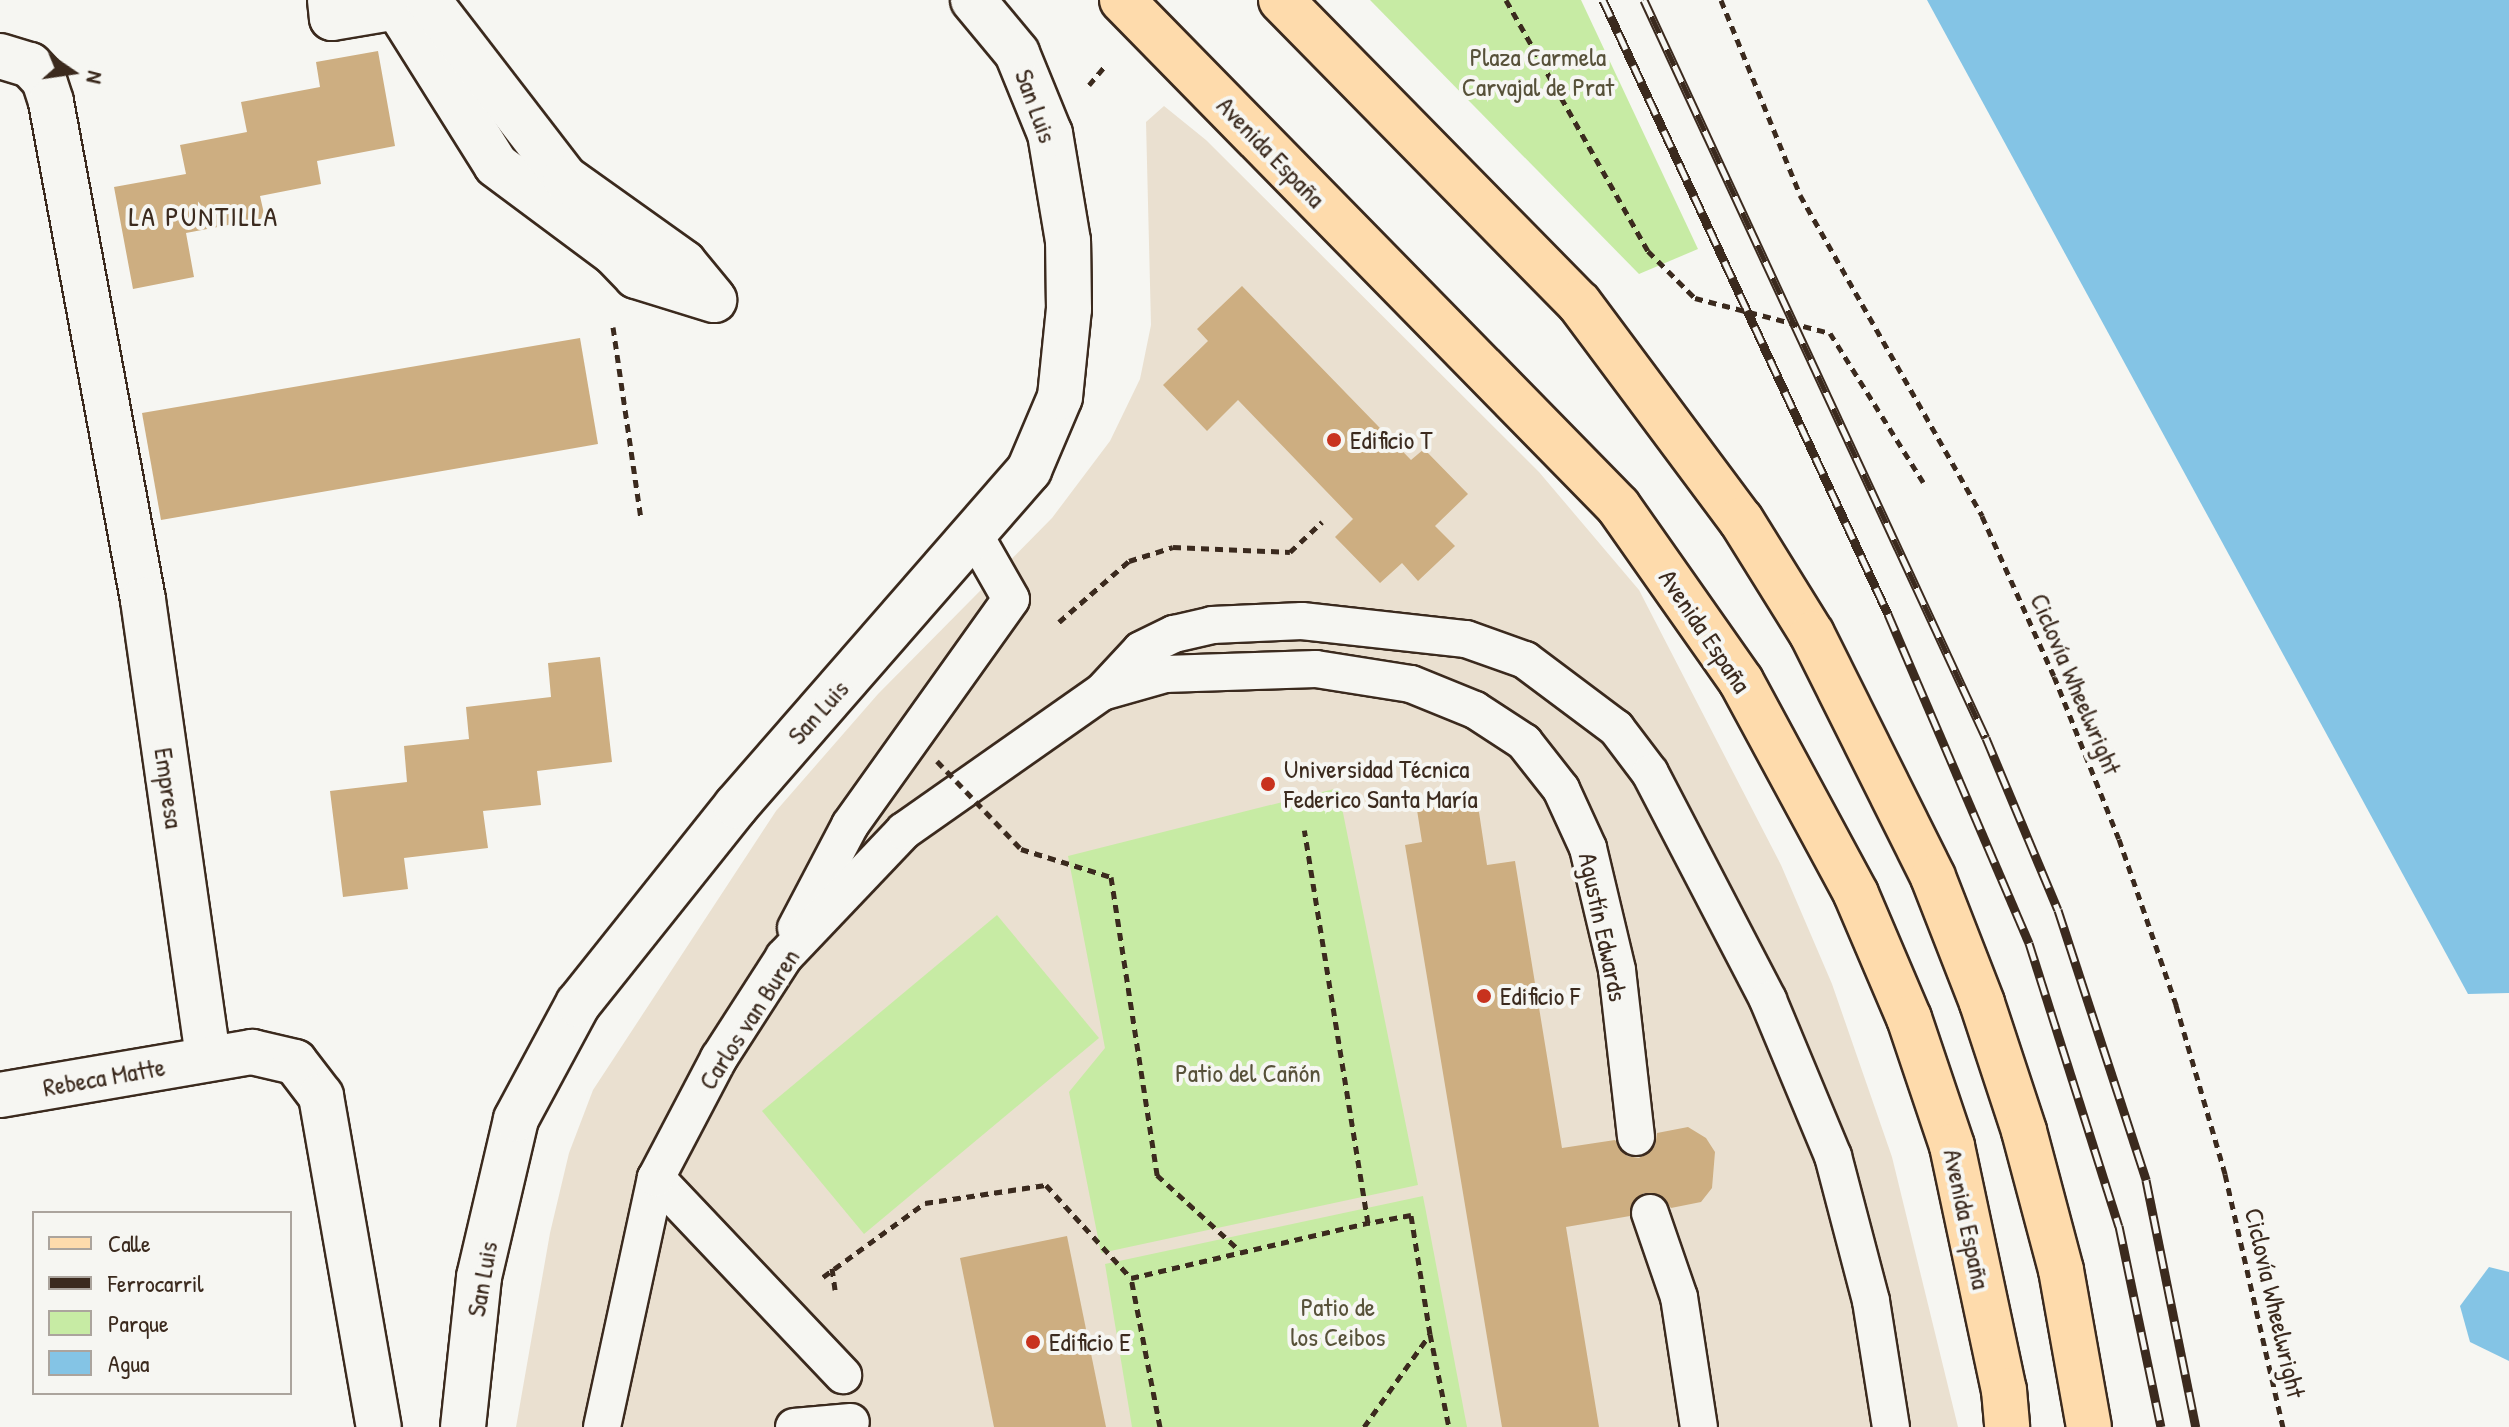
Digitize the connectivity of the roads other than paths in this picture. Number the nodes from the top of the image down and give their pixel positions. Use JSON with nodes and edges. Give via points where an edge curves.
{"nodes":[{"id":1,"x":330,"y":0,"type":"edge"},
{"id":2,"x":428,"y":0,"type":"edge"},
{"id":3,"x":973,"y":0,"type":"edge"},
{"id":4,"x":1122,"y":0,"type":"edge"},
{"id":5,"x":1281,"y":0,"type":"edge"},
{"id":6,"x":15,"y":60,"type":"edge"},
{"id":7,"x":975,"y":536,"type":"junction"},
{"id":8,"x":1102,"y":692,"type":"junction"},
{"id":9,"x":784,"y":957,"type":"junction"},
{"id":10,"x":208,"y":1058,"type":"junction"},
{"id":11,"x":0,"y":1095,"type":"edge"},
{"id":12,"x":1636,"y":1137,"type":"dead end"},
{"id":13,"x":656,"y":1178,"type":"junction"},
{"id":14,"x":1650,"y":1213,"type":"dead end"},
{"id":15,"x":843,"y":1375,"type":"dead end"},
{"id":16,"x":851,"y":1422,"type":"dead end"},
{"id":17,"x":379,"y":1427,"type":"edge"},
{"id":18,"x":463,"y":1427,"type":"edge"},
{"id":19,"x":602,"y":1427,"type":"edge"},
{"id":20,"x":794,"y":1427,"type":"edge"},
{"id":21,"x":1699,"y":1427,"type":"edge"},
{"id":22,"x":1891,"y":1427,"type":"edge"},
{"id":23,"x":2007,"y":1427,"type":"edge"},
{"id":24,"x":2089,"y":1427,"type":"edge"}],
"edges":[{"from":1,"to":2,"type":"street","via":[[332,18],[397,7],[496,165],[614,253],[636,276],[714,300],[684,263],[565,178]]},
{"from":3,"to":7,"type":"street","name":"San Luis","via":[[1017,53],[1050,134],[1068,241],[1069,295],[1060,397],[1029,470]]},
{"from":4,"to":23,"type":"main road","name":"Avenida España","via":[[1618,506],[1741,681],[1856,894],[1909,1018],[1952,1146]]},
{"from":5,"to":24,"type":"main road","via":[[1579,303],[1741,520],[1812,634],[1933,877],[1982,1003],[2061,1270]]},
{"from":6,"to":10,"type":"street","name":"Empresa","via":[[44,80],[51,102],[143,600]]},
{"from":7,"to":9,"type":"lane","via":[[1011,599],[850,825]]},
{"from":7,"to":18,"type":"street","name":"San Luis","via":[[736,806],[578,1004],[516,1119],[479,1277]]},
{"from":8,"to":9,"type":"lane","name":"Carlos van Buren","via":[[904,831]]},
{"from":8,"to":12,"type":"lane","name":"Agustín Edwards","via":[[1165,674],[1316,669],[1411,684],[1475,710],[1524,742],[1561,789],[1588,848],[1617,970]]},
{"from":8,"to":22,"type":"lane","via":[[1141,650],[1174,634],[1212,625],[1372,626],[1466,639],[1525,660],[1616,728],[1650,773],[1704,869],[1768,1000],[1833,1156],[1871,1301]]},
{"from":9,"to":13,"type":"lane","name":"Carlos van Buren","via":[[719,1058]]},
{"from":10,"to":11,"type":"street","name":"Rebeca Matte"},
{"from":10,"to":17,"type":"street","via":[[252,1052],[295,1062],[321,1096]]},
{"from":13,"to":15,"type":"lane"},
{"from":13,"to":19,"type":"lane","name":"Carlos van Buren"},
{"from":14,"to":21,"type":"lane","via":[[1679,1297]]},
{"from":16,"to":20,"type":"lane"}]}
